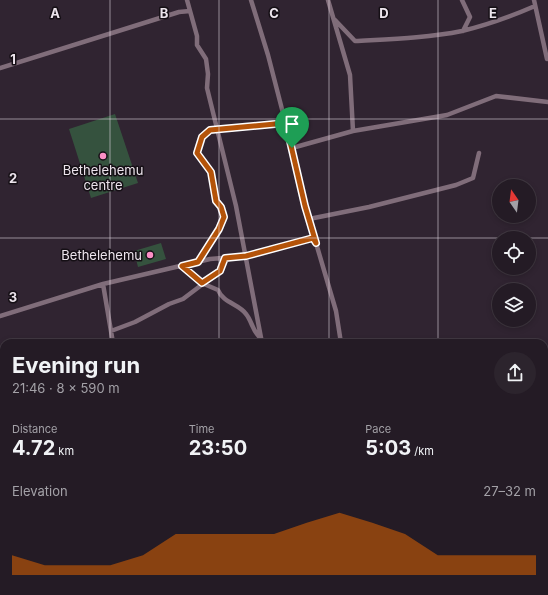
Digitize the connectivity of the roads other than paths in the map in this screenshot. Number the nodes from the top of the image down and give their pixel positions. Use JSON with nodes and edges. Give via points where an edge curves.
{"nodes":[{"id":1,"x":187,"y":0,"type":"edge"},
{"id":2,"x":251,"y":0,"type":"edge"},
{"id":3,"x":328,"y":0,"type":"edge"},
{"id":4,"x":462,"y":0,"type":"edge"},
{"id":5,"x":534,"y":0,"type":"edge"},
{"id":6,"x":535,"y":6,"type":"junction"},
{"id":7,"x":190,"y":11,"type":"junction"},
{"id":8,"x":334,"y":18,"type":"junction"},
{"id":9,"x":463,"y":31,"type":"junction"},
{"id":10,"x":547,"y":59,"type":"edge"},
{"id":11,"x":0,"y":68,"type":"edge"},
{"id":12,"x":548,"y":102,"type":"edge"},
{"id":13,"x":286,"y":124,"type":"junction"},
{"id":14,"x":218,"y":130,"type":"junction"},
{"id":15,"x":353,"y":131,"type":"junction"},
{"id":16,"x":292,"y":148,"type":"junction"},
{"id":17,"x":479,"y":153,"type":"dead end"},
{"id":18,"x":309,"y":218,"type":"junction"},
{"id":19,"x":316,"y":243,"type":"junction"},
{"id":20,"x":246,"y":256,"type":"junction"},
{"id":21,"x":225,"y":258,"type":"junction"},
{"id":22,"x":198,"y":262,"type":"junction"},
{"id":23,"x":182,"y":266,"type":"junction"},
{"id":24,"x":202,"y":283,"type":"junction"},
{"id":25,"x":103,"y":284,"type":"junction"},
{"id":26,"x":0,"y":316,"type":"edge"},
{"id":27,"x":111,"y":330,"type":"junction"},
{"id":28,"x":261,"y":338,"type":"joint"},
{"id":29,"x":112,"y":339,"type":"edge"},
{"id":30,"x":340,"y":339,"type":"edge"}],
"edges":[{"from":1,"to":7,"type":"street"},
{"from":2,"to":13,"type":"street"},
{"from":3,"to":8,"type":"street"},
{"from":4,"to":9,"type":"street","via":[[470,17]]},
{"from":5,"to":6,"type":"street"},
{"from":6,"to":9,"type":"street"},
{"from":6,"to":10,"type":"street"},
{"from":7,"to":11,"type":"street","via":[[178,12]]},
{"from":7,"to":14,"type":"street","via":[[197,45],[206,59],[207,88]]},
{"from":8,"to":9,"type":"street","via":[[356,41],[410,38]]},
{"from":8,"to":15,"type":"street","via":[[350,75]]},
{"from":12,"to":15,"type":"street","via":[[496,96],[447,115]]},
{"from":13,"to":14,"type":"street"},
{"from":13,"to":16,"type":"street"},
{"from":14,"to":20,"type":"street"},
{"from":14,"to":22,"type":"street","via":[[210,130],[202,137],[197,153],[211,172],[216,201],[224,217]]},
{"from":15,"to":16,"type":"street"},
{"from":16,"to":18,"type":"street"},
{"from":17,"to":18,"type":"street","via":[[473,178],[456,185],[369,207]]},
{"from":18,"to":19,"type":"street"},
{"from":19,"to":20,"type":"street","via":[[313,238]]},
{"from":19,"to":30,"type":"street","via":[[336,311]]},
{"from":20,"to":21,"type":"street"},
{"from":20,"to":28,"type":"street"},
{"from":21,"to":22,"type":"street"},
{"from":21,"to":24,"type":"street","via":[[220,271]]},
{"from":22,"to":23,"type":"street"},
{"from":23,"to":24,"type":"street"},
{"from":23,"to":25,"type":"street"},
{"from":24,"to":27,"type":"street","via":[[183,299],[135,322]]},
{"from":24,"to":28,"type":"street","via":[[218,290],[220,296],[246,313]]},
{"from":25,"to":26,"type":"street"},
{"from":25,"to":27,"type":"street"},
{"from":27,"to":29,"type":"street"}]}
